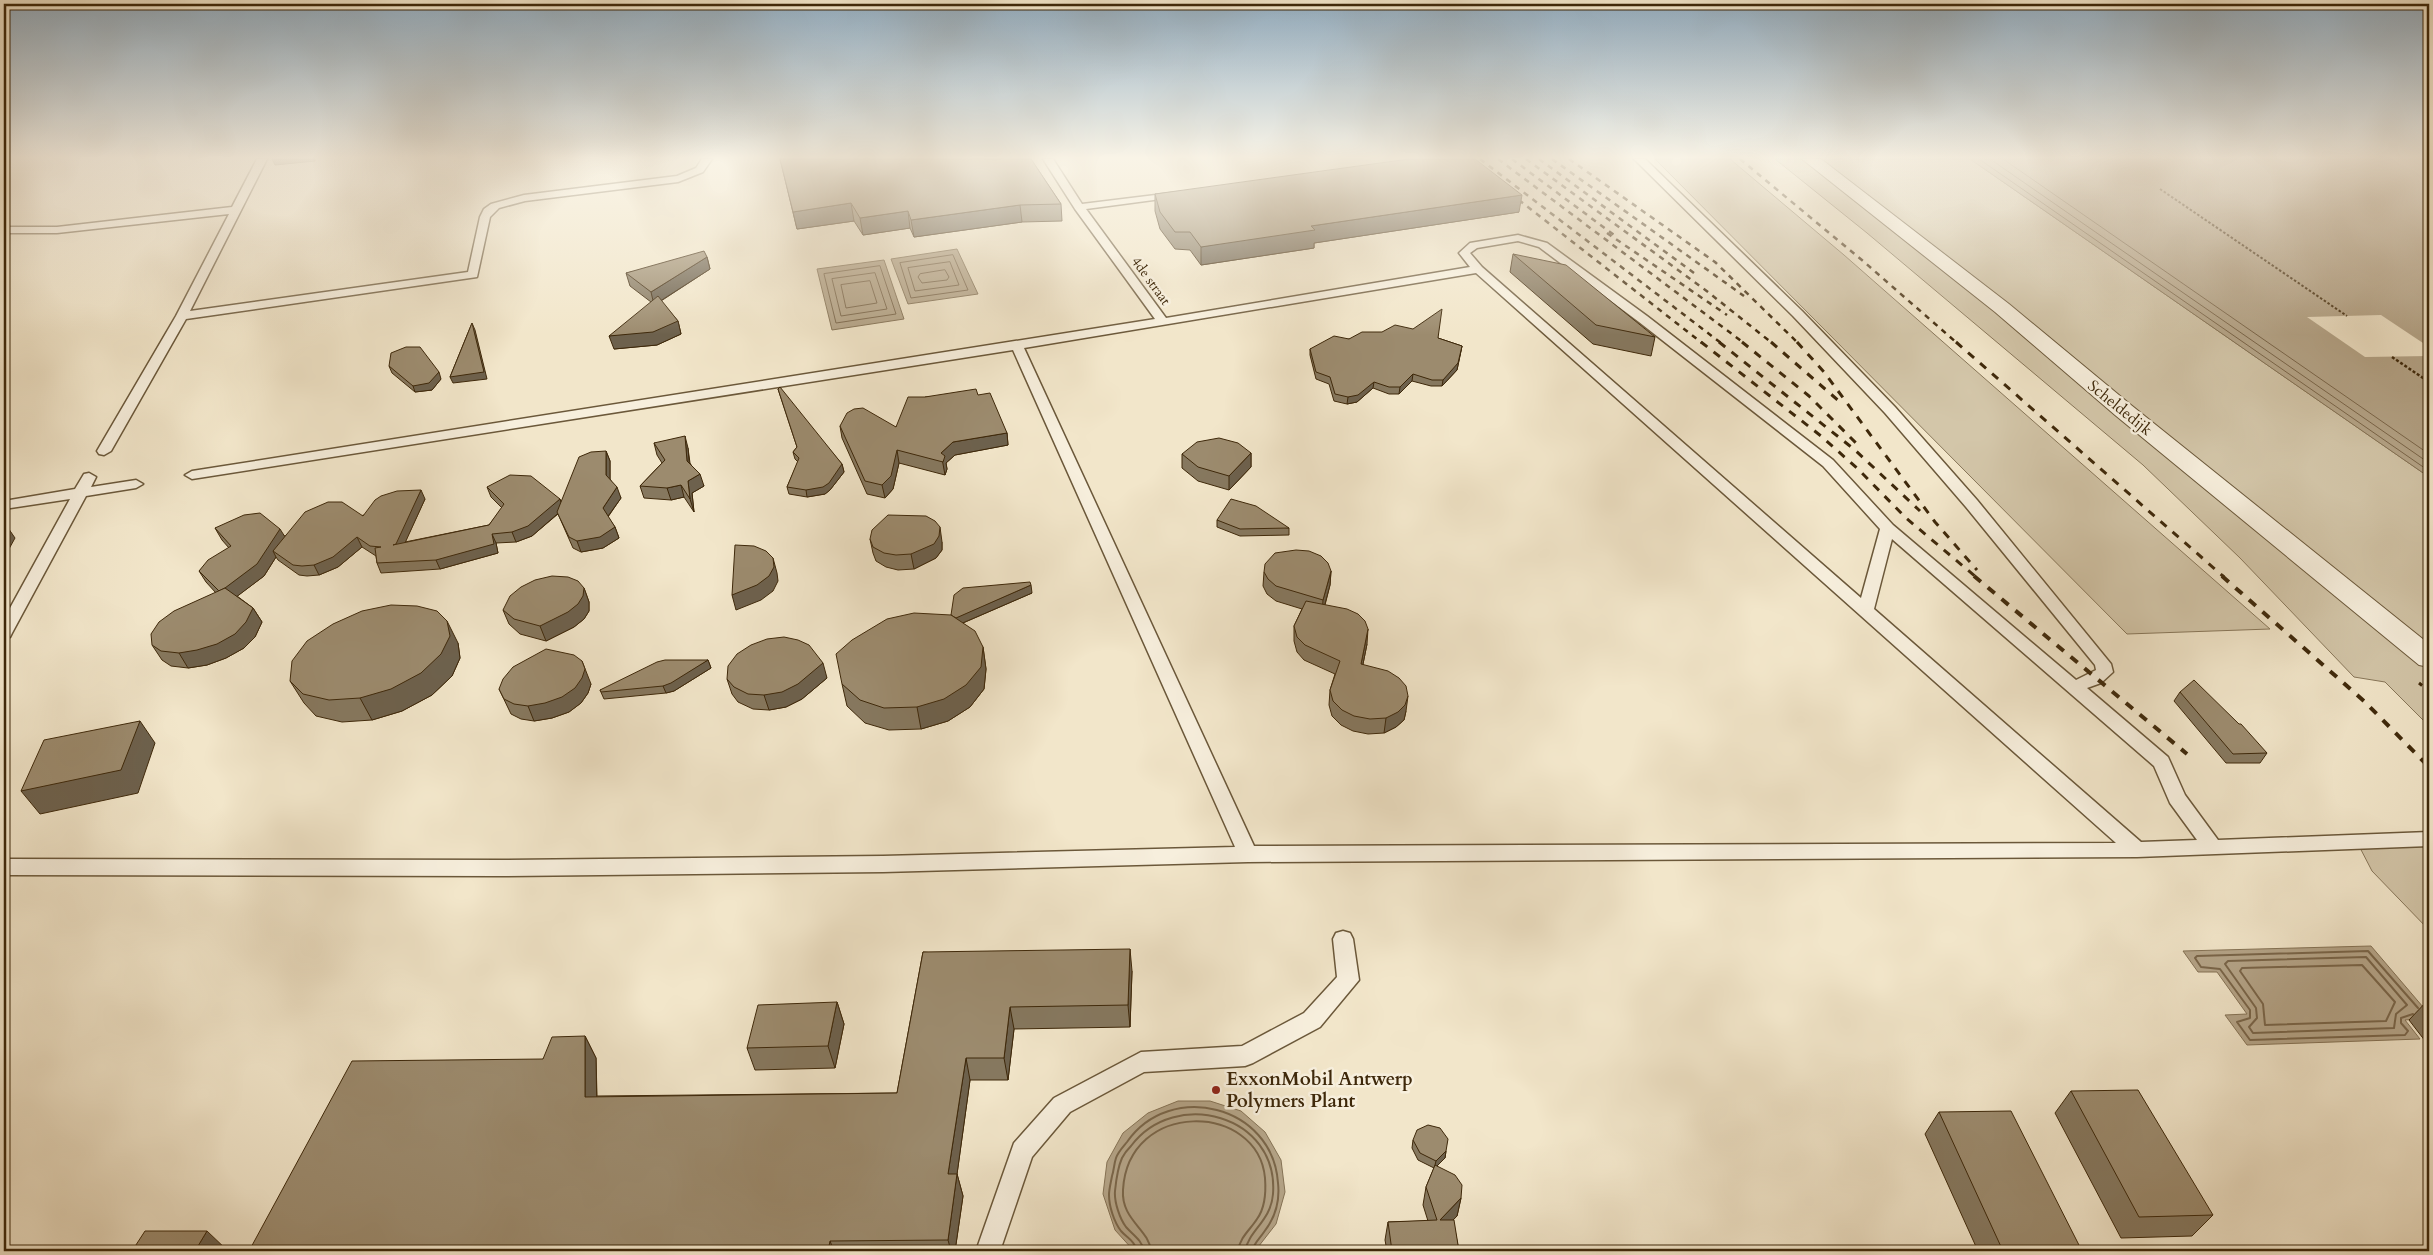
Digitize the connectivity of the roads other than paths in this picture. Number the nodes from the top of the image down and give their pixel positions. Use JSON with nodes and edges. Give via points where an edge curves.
{"nodes":[{"id":1,"x":168,"y":218,"type":"edge"},
{"id":2,"x":232,"y":218,"type":"edge"},
{"id":3,"x":484,"y":218,"type":"edge"},
{"id":4,"x":1087,"y":218,"type":"edge"},
{"id":5,"x":1699,"y":218,"type":"edge"},
{"id":6,"x":1885,"y":218,"type":"edge"},
{"id":7,"x":4,"y":230,"type":"edge"},
{"id":8,"x":1478,"y":269,"type":"junction"},
{"id":9,"x":182,"y":316,"type":"junction"},
{"id":10,"x":1163,"y":322,"type":"junction"},
{"id":11,"x":1016,"y":346,"type":"junction"},
{"id":12,"x":104,"y":451,"type":"dead end"},
{"id":13,"x":192,"y":475,"type":"dead end"},
{"id":14,"x":89,"y":477,"type":"dead end"},
{"id":15,"x":136,"y":484,"type":"dead end"},
{"id":16,"x":81,"y":492,"type":"junction"},
{"id":17,"x":4,"y":505,"type":"edge"},
{"id":18,"x":1888,"y":528,"type":"junction"},
{"id":19,"x":1865,"y":611,"type":"junction"},
{"id":20,"x":4,"y":632,"type":"edge"},
{"id":21,"x":2429,"y":658,"type":"edge"},
{"id":22,"x":2074,"y":687,"type":"junction"},
{"id":23,"x":2429,"y":839,"type":"edge"},
{"id":24,"x":2213,"y":847,"type":"junction"},
{"id":25,"x":2136,"y":850,"type":"junction"},
{"id":26,"x":1248,"y":854,"type":"junction"},
{"id":27,"x":4,"y":867,"type":"edge"},
{"id":28,"x":1343,"y":940,"type":"dead end"},
{"id":29,"x":988,"y":1251,"type":"edge"}],
"edges":[{"from":1,"to":7,"type":"lane","via":[[57,230]]},
{"from":2,"to":9,"type":"lane"},
{"from":3,"to":9,"type":"lane","via":[[473,276]]},
{"from":4,"to":10,"type":"lane","name":"4de straat"},
{"from":5,"to":22,"type":"lane","via":[[1888,408],[1945,471],[2103,664],[2104,672]]},
{"from":6,"to":21,"type":"street","name":"Scheldedijk","via":[[2002,308]]},
{"from":8,"to":10,"type":"lane"},
{"from":8,"to":18,"type":"lane","via":[[1464,253],[1474,245],[1518,238],[1543,245],[1828,463]]},
{"from":8,"to":19,"type":"lane"},
{"from":9,"to":12,"type":"lane"},
{"from":10,"to":11,"type":"lane"},
{"from":11,"to":13,"type":"lane"},
{"from":11,"to":26,"type":"lane"},
{"from":14,"to":16,"type":"lane"},
{"from":15,"to":16,"type":"lane"},
{"from":16,"to":17,"type":"lane"},
{"from":16,"to":20,"type":"lane"},
{"from":18,"to":19,"type":"lane"},
{"from":18,"to":22,"type":"lane"},
{"from":19,"to":25,"type":"lane"},
{"from":22,"to":24,"type":"lane","via":[[2162,762],[2177,798]]},
{"from":23,"to":24,"type":"lane"},
{"from":24,"to":25,"type":"lane"},
{"from":25,"to":26,"type":"lane"},
{"from":26,"to":27,"type":"lane","via":[[883,864],[542,868]]},
{"from":28,"to":29,"type":"lane","via":[[1348,980],[1312,1020],[1245,1056],[1141,1062],[1062,1105],[1022,1151]]}]}
